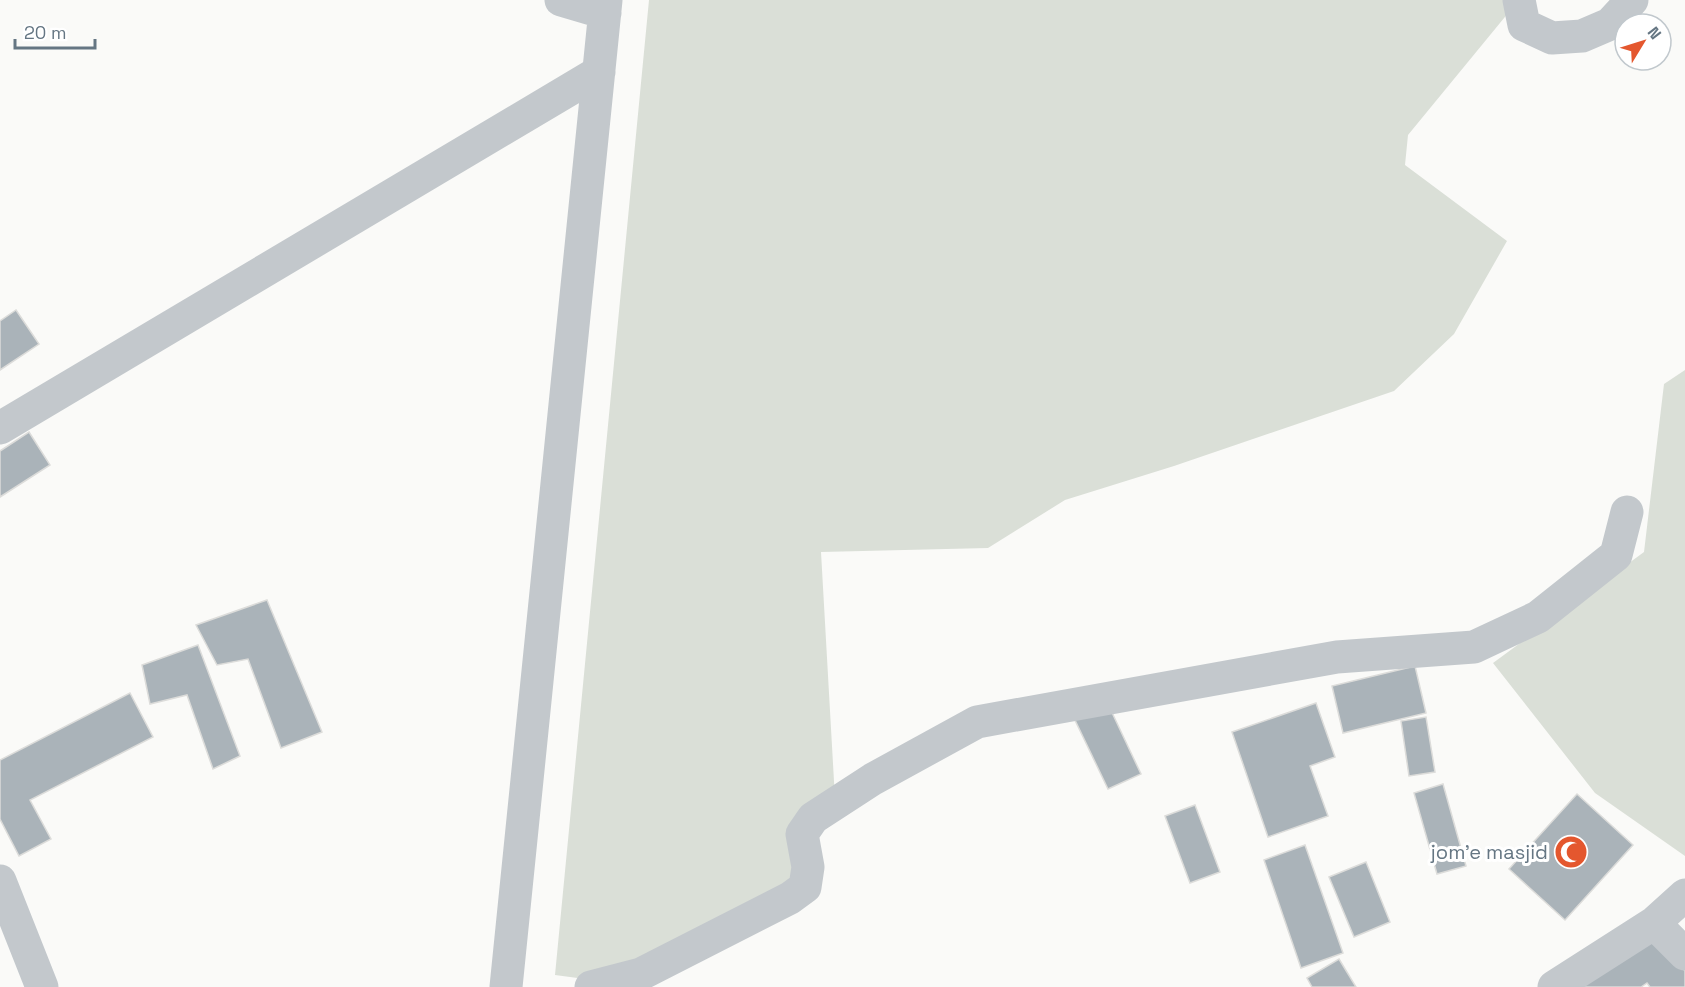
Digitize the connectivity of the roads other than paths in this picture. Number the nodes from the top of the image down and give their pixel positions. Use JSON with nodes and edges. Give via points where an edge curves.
{"nodes":[{"id":1,"x":561,"y":0,"type":"edge"},
{"id":2,"x":1520,"y":0,"type":"edge"},
{"id":3,"x":1632,"y":0,"type":"edge"},
{"id":4,"x":605,"y":6,"type":"edge"},
{"id":5,"x":599,"y":72,"type":"junction"},
{"id":6,"x":0,"y":428,"type":"edge"},
{"id":7,"x":1627,"y":512,"type":"dead end"},
{"id":8,"x":0,"y":881,"type":"edge"},
{"id":9,"x":1685,"y":895,"type":"edge"},
{"id":10,"x":1654,"y":923,"type":"junction"},
{"id":11,"x":1685,"y":954,"type":"edge"},
{"id":12,"x":42,"y":987,"type":"edge"},
{"id":13,"x":506,"y":987,"type":"edge"},
{"id":14,"x":591,"y":987,"type":"edge"},
{"id":15,"x":1554,"y":987,"type":"edge"}],
"edges":[{"from":1,"to":4,"type":"street"},
{"from":2,"to":3,"type":"street","via":[[1524,25],[1552,38],[1582,36],[1610,24]]},
{"from":4,"to":5,"type":"street"},
{"from":5,"to":6,"type":"street"},
{"from":5,"to":13,"type":"street"},
{"from":7,"to":14,"type":"street","via":[[1616,555],[1538,617],[1474,647],[1337,657],[977,722],[873,779],[813,818],[802,834],[808,867],[805,887],[790,898],[641,974]]},
{"from":8,"to":12,"type":"street"},
{"from":9,"to":10,"type":"street"},
{"from":10,"to":11,"type":"street"},
{"from":10,"to":15,"type":"street"}]}
